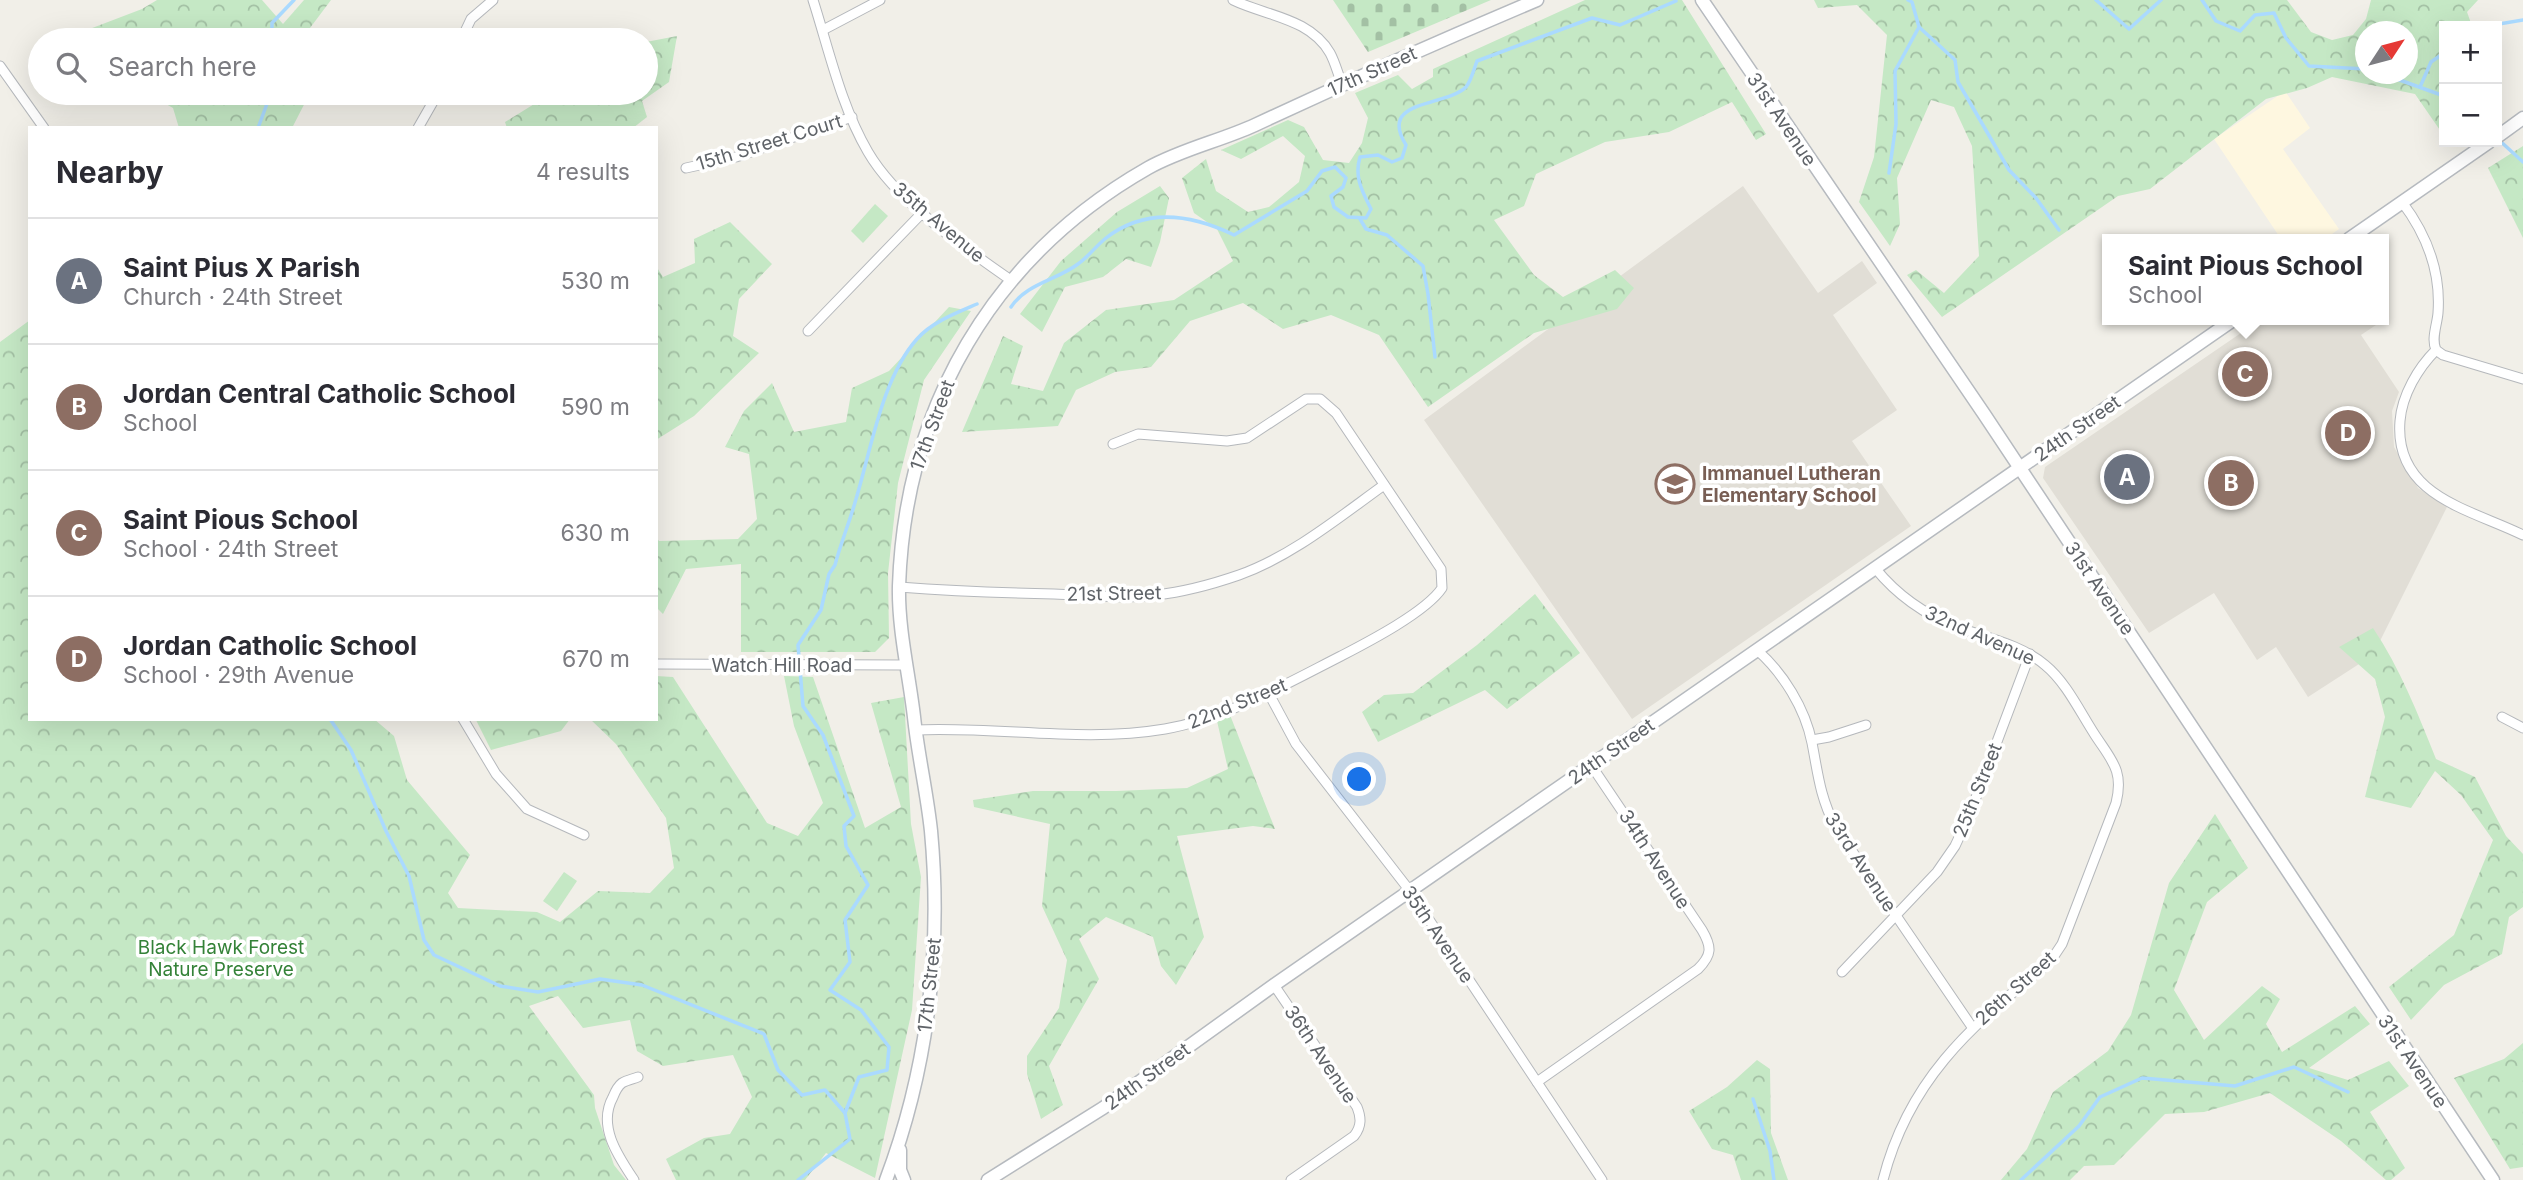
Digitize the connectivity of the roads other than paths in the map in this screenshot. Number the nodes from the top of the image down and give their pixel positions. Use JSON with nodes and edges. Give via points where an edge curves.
{"nodes":[{"id":1,"x":493,"y":0,"type":"edge"},
{"id":2,"x":813,"y":0,"type":"edge"},
{"id":3,"x":880,"y":0,"type":"edge"},
{"id":4,"x":1233,"y":0,"type":"edge"},
{"id":5,"x":1538,"y":0,"type":"edge"},
{"id":6,"x":1702,"y":0,"type":"edge"},
{"id":7,"x":467,"y":28,"type":"edge"},
{"id":8,"x":822,"y":30,"type":"junction"},
{"id":9,"x":0,"y":66,"type":"edge"},
{"id":10,"x":1342,"y":85,"type":"junction"},
{"id":11,"x":431,"y":105,"type":"edge"},
{"id":12,"x":852,"y":117,"type":"junction"},
{"id":13,"x":2523,"y":118,"type":"edge"},
{"id":14,"x":43,"y":126,"type":"edge"},
{"id":15,"x":419,"y":126,"type":"edge"},
{"id":16,"x":2502,"y":133,"type":"edge"},
{"id":17,"x":2482,"y":147,"type":"edge"},
{"id":18,"x":686,"y":168,"type":"dead end"},
{"id":19,"x":2402,"y":202,"type":"junction"},
{"id":20,"x":922,"y":213,"type":"junction"},
{"id":21,"x":2356,"y":234,"type":"edge"},
{"id":22,"x":1012,"y":281,"type":"junction"},
{"id":23,"x":2226,"y":325,"type":"edge"},
{"id":24,"x":808,"y":331,"type":"dead end"},
{"id":25,"x":2436,"y":350,"type":"junction"},
{"id":26,"x":2523,"y":379,"type":"edge"},
{"id":27,"x":1113,"y":444,"type":"dead end"},
{"id":28,"x":2019,"y":468,"type":"junction"},
{"id":29,"x":1384,"y":485,"type":"junction"},
{"id":30,"x":2523,"y":535,"type":"edge"},
{"id":31,"x":1875,"y":568,"type":"junction"},
{"id":32,"x":899,"y":587,"type":"junction"},
{"id":33,"x":1757,"y":650,"type":"junction"},
{"id":34,"x":2030,"y":654,"type":"junction"},
{"id":35,"x":658,"y":664,"type":"edge"},
{"id":36,"x":907,"y":665,"type":"junction"},
{"id":37,"x":1268,"y":692,"type":"junction"},
{"id":38,"x":2502,"y":717,"type":"dead end"},
{"id":39,"x":464,"y":721,"type":"edge"},
{"id":40,"x":1866,"y":725,"type":"dead end"},
{"id":41,"x":2523,"y":728,"type":"edge"},
{"id":42,"x":915,"y":730,"type":"junction"},
{"id":43,"x":1812,"y":740,"type":"junction"},
{"id":44,"x":1591,"y":765,"type":"junction"},
{"id":45,"x":2120,"y":782,"type":"joint"},
{"id":46,"x":584,"y":835,"type":"dead end"},
{"id":47,"x":1410,"y":891,"type":"junction"},
{"id":48,"x":1895,"y":915,"type":"junction"},
{"id":49,"x":1842,"y":972,"type":"dead end"},
{"id":50,"x":1274,"y":985,"type":"junction"},
{"id":51,"x":1972,"y":1027,"type":"junction"},
{"id":52,"x":638,"y":1077,"type":"dead end"},
{"id":53,"x":1537,"y":1082,"type":"junction"},
{"id":54,"x":899,"y":1139,"type":"junction"},
{"id":55,"x":1303,"y":1177,"type":"edge"},
{"id":56,"x":634,"y":1180,"type":"edge"},
{"id":57,"x":886,"y":1180,"type":"edge"},
{"id":58,"x":904,"y":1180,"type":"edge"},
{"id":59,"x":988,"y":1180,"type":"edge"},
{"id":60,"x":1291,"y":1180,"type":"edge"},
{"id":61,"x":1602,"y":1180,"type":"edge"},
{"id":62,"x":1883,"y":1180,"type":"edge"},
{"id":63,"x":2493,"y":1180,"type":"edge"}],
"edges":[{"from":1,"to":7,"type":"street"},
{"from":2,"to":8,"type":"street","name":"35th Avenue"},
{"from":3,"to":8,"type":"street"},
{"from":4,"to":10,"type":"street","via":[[1311,32],[1331,54]]},
{"from":5,"to":10,"type":"street","name":"17th Street"},
{"from":6,"to":28,"type":"street","name":"31st Avenue"},
{"from":8,"to":12,"type":"street","name":"35th Avenue"},
{"from":9,"to":14,"type":"street"},
{"from":10,"to":22,"type":"street","name":"17th Street","via":[[1150,167],[1086,209]]},
{"from":11,"to":15,"type":"street"},
{"from":12,"to":18,"type":"street","name":"15th Street Court","via":[[736,157]]},
{"from":12,"to":20,"type":"street","name":"35th Avenue","via":[[877,167]]},
{"from":13,"to":16,"type":"street"},
{"from":17,"to":19,"type":"street"},
{"from":19,"to":21,"type":"street"},
{"from":19,"to":25,"type":"street","via":[[2426,239],[2435,269],[2439,299]]},
{"from":20,"to":22,"type":"street","name":"35th Avenue"},
{"from":20,"to":24,"type":"street"},
{"from":22,"to":32,"type":"street","name":"17th Street","via":[[979,324],[936,403],[911,481]]},
{"from":23,"to":28,"type":"street","name":"24th Street"},
{"from":25,"to":26,"type":"street"},
{"from":25,"to":30,"type":"street","via":[[2404,402],[2403,454],[2421,483],[2438,496]]},
{"from":27,"to":29,"type":"street","via":[[1138,435],[1227,441],[1247,438],[1306,399],[1320,398],[1336,413]]},
{"from":28,"to":31,"type":"street","name":"24th Street"},
{"from":28,"to":63,"type":"street","name":"31st Avenue"},
{"from":29,"to":32,"type":"street","name":"21st Street","via":[[1263,564],[1185,589],[1121,596]]},
{"from":29,"to":37,"type":"street","name":"22nd Street","via":[[1441,569],[1443,582],[1437,595],[1383,632]]},
{"from":31,"to":33,"type":"street","name":"24th Street"},
{"from":31,"to":34,"type":"street","name":"32nd Avenue","via":[[1895,592],[1924,611]]},
{"from":32,"to":36,"type":"street","name":"17th Street"},
{"from":33,"to":43,"type":"street","name":"33rd Avenue","via":[[1793,695]]},
{"from":33,"to":44,"type":"street","name":"24th Street"},
{"from":34,"to":45,"type":"street","name":"32nd Avenue","via":[[2047,666],[2068,693],[2110,757]]},
{"from":34,"to":48,"type":"street","name":"25th Street","via":[[1955,846]]},
{"from":35,"to":36,"type":"street","name":"Watch Hill Road"},
{"from":36,"to":42,"type":"street","name":"17th Street"},
{"from":37,"to":42,"type":"street","name":"22nd Street","via":[[1187,724],[1135,733]]},
{"from":37,"to":47,"type":"street","name":"35th Avenue","via":[[1296,744]]},
{"from":38,"to":41,"type":"street"},
{"from":39,"to":46,"type":"street","via":[[496,774],[527,809]]},
{"from":40,"to":43,"type":"street"},
{"from":42,"to":54,"type":"street","name":"17th Street","via":[[931,828],[935,941],[923,1047]]},
{"from":43,"to":48,"type":"street","name":"33rd Avenue","via":[[1826,809]]},
{"from":44,"to":47,"type":"street","name":"24th Street"},
{"from":44,"to":53,"type":"street","name":"34th Avenue","via":[[1702,930],[1710,946],[1709,957]]},
{"from":45,"to":51,"type":"street","name":"26th Street","via":[[2070,927],[2054,957]]},
{"from":47,"to":50,"type":"street","name":"24th Street"},
{"from":47,"to":53,"type":"street","name":"35th Avenue"},
{"from":48,"to":49,"type":"street","name":"25th Street"},
{"from":48,"to":51,"type":"street","name":"33rd Avenue"},
{"from":50,"to":55,"type":"street","name":"36th Avenue","via":[[1357,1107],[1360,1126]]},
{"from":50,"to":59,"type":"street","name":"24th Street","via":[[1103,1108]]},
{"from":51,"to":62,"type":"street","name":"26th Street","via":[[1914,1102],[1896,1137]]},
{"from":52,"to":56,"type":"street","via":[[620,1084],[606,1117],[619,1157]]},
{"from":53,"to":61,"type":"street","name":"35th Avenue"},
{"from":54,"to":57,"type":"street","name":"17th Street"},
{"from":54,"to":58,"type":"street"},
{"from":55,"to":60,"type":"street"}]}
